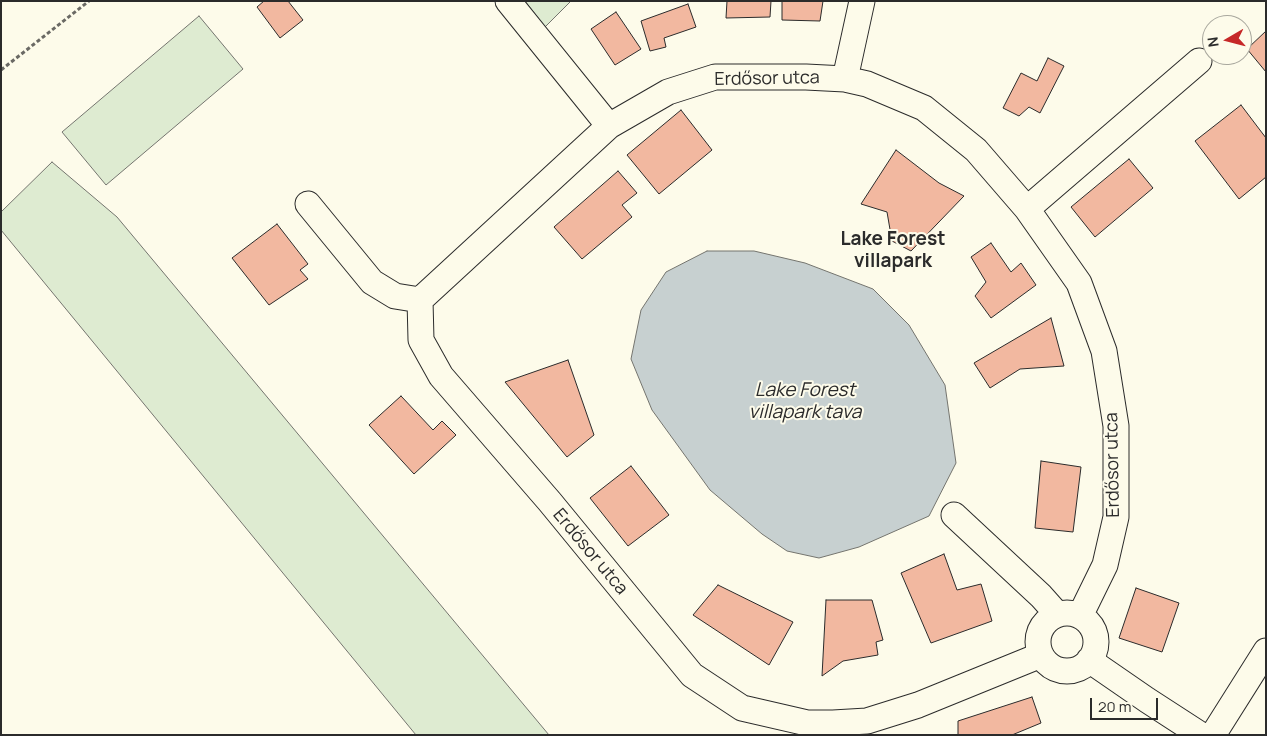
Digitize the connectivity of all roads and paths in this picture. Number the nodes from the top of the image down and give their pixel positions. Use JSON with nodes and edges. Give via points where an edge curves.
{"nodes":[{"id":1,"x":89,"y":1,"type":"edge"},
{"id":2,"x":508,"y":1,"type":"edge"},
{"id":3,"x":862,"y":1,"type":"edge"},
{"id":4,"x":1199,"y":61,"type":"dead end"},
{"id":5,"x":1,"y":70,"type":"edge"},
{"id":6,"x":845,"y":79,"type":"junction"},
{"id":7,"x":609,"y":126,"type":"junction"},
{"id":8,"x":308,"y":204,"type":"dead end"},
{"id":9,"x":1027,"y":209,"type":"junction"},
{"id":10,"x":420,"y":300,"type":"junction"},
{"id":11,"x":954,"y":515,"type":"dead end"},
{"id":12,"x":1069,"y":615,"type":"junction"},
{"id":13,"x":1266,"y":651,"type":"edge"},
{"id":14,"x":1041,"y":656,"type":"junction"},
{"id":15,"x":1089,"y":660,"type":"junction"},
{"id":16,"x":833,"y":729,"type":"edge"},
{"id":17,"x":1201,"y":735,"type":"edge"},
{"id":18,"x":1213,"y":735,"type":"edge"}],
"edges":[{"from":1,"to":5,"type":"path"},
{"from":2,"to":7,"type":"street"},
{"from":3,"to":6,"type":"street","name":"Erdősor utca"},
{"from":4,"to":9,"type":"street"},
{"from":6,"to":7,"type":"street","name":"Erdősor utca","via":[[715,77],[668,92]]},
{"from":6,"to":9,"type":"street","name":"Erdősor utca","via":[[867,84],[924,108],[976,150]]},
{"from":7,"to":10,"type":"street","name":"Erdősor utca"},
{"from":8,"to":10,"type":"street","via":[[372,282],[395,296]]},
{"from":9,"to":12,"type":"street","name":"Erdősor utca","via":[[1079,283],[1104,350],[1116,426],[1116,517],[1104,565]]},
{"from":10,"to":16,"type":"street","name":"Erdősor utca","via":[[421,340],[441,376],[692,675],[742,708]]},
{"from":11,"to":12,"type":"street","via":[[1042,596]]},
{"from":12,"to":14,"type":"street","name":"Erdősor utca","via":[[1048,619],[1042,626],[1038,636]]},
{"from":12,"to":15,"type":"street","via":[[1088,622],[1094,631],[1096,641]]},
{"from":13,"to":18,"type":"street"},
{"from":14,"to":15,"type":"street","via":[[1058,670],[1080,668]]},
{"from":14,"to":16,"type":"street","name":"Erdősor utca","via":[[918,705]]},
{"from":15,"to":17,"type":"street"}]}
